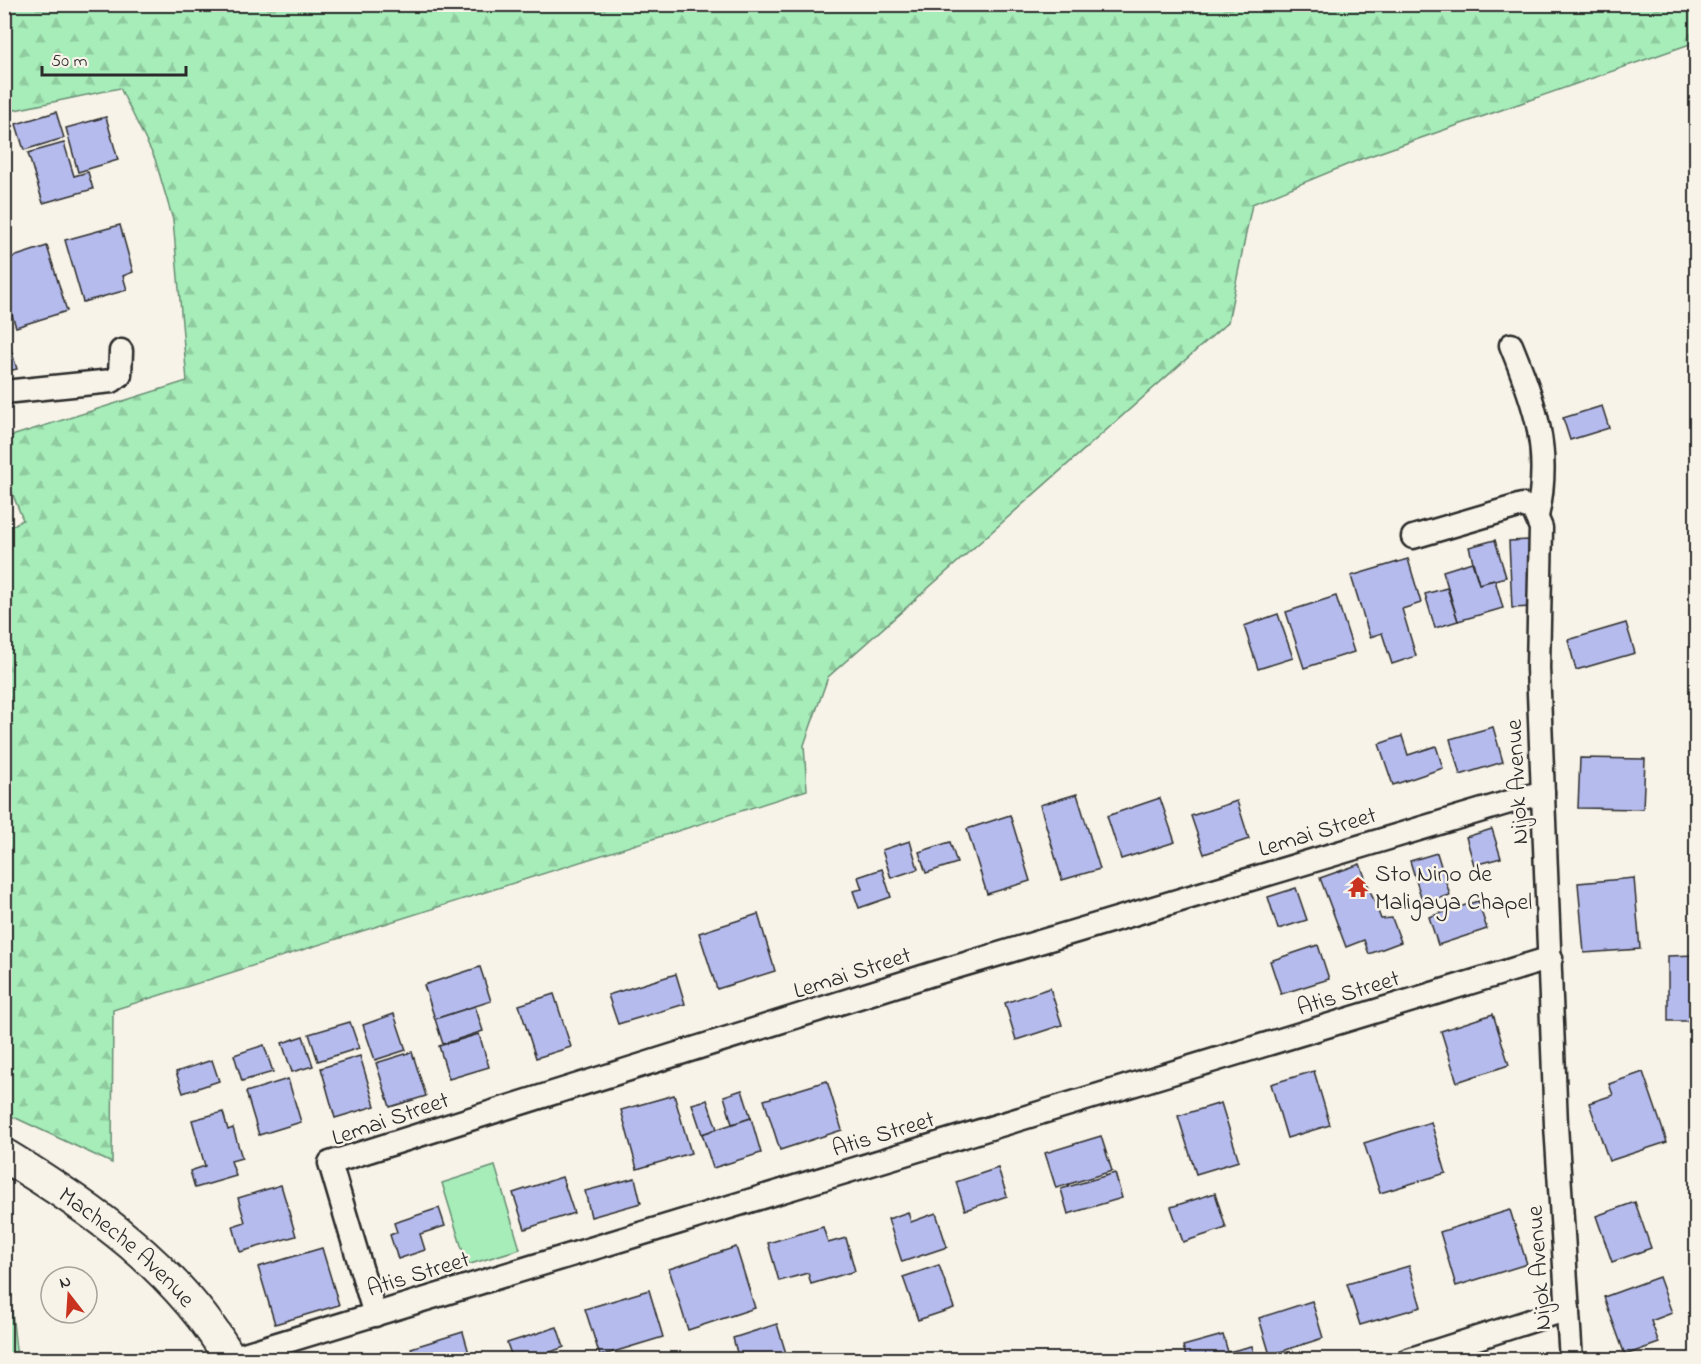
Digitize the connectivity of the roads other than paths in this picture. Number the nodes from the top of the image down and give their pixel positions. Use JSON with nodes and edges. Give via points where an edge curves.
{"nodes":[{"id":1,"x":1511,"y":345,"type":"dead end"},
{"id":2,"x":122,"y":351,"type":"dead end"},
{"id":3,"x":4,"y":392,"type":"edge"},
{"id":4,"x":1537,"y":516,"type":"junction"},
{"id":5,"x":1413,"y":537,"type":"dead end"},
{"id":6,"x":1543,"y":792,"type":"junction"},
{"id":7,"x":1551,"y":958,"type":"junction"},
{"id":8,"x":4,"y":1155,"type":"edge"},
{"id":9,"x":1568,"y":1309,"type":"junction"},
{"id":10,"x":375,"y":1315,"type":"junction"},
{"id":11,"x":231,"y":1358,"type":"edge"},
{"id":12,"x":1408,"y":1359,"type":"edge"},
{"id":13,"x":1571,"y":1359,"type":"edge"}],
"edges":[{"from":1,"to":4,"type":"street","name":"Nijok Avenue","via":[[1540,426]]},
{"from":2,"to":3,"type":"street","via":[[120,375],[112,381]]},
{"from":4,"to":5,"type":"street","via":[[1530,507],[1522,505]]},
{"from":4,"to":6,"type":"street","name":"Nijok Avenue","via":[[1541,548],[1538,668]]},
{"from":6,"to":7,"type":"street","name":"Nijok Avenue"},
{"from":6,"to":10,"type":"street","name":"Lemai Street","via":[[932,974],[330,1163]]},
{"from":7,"to":9,"type":"street","name":"Nijok Avenue","via":[[1556,1125]]},
{"from":7,"to":10,"type":"street","name":"Atis Street"},
{"from":8,"to":11,"type":"main road","name":"Macheche Avenue","via":[[97,1217],[156,1265]]},
{"from":9,"to":12,"type":"street"},
{"from":9,"to":13,"type":"street","name":"Nijok Avenue"},
{"from":10,"to":11,"type":"street","name":"Atis Street"}]}
